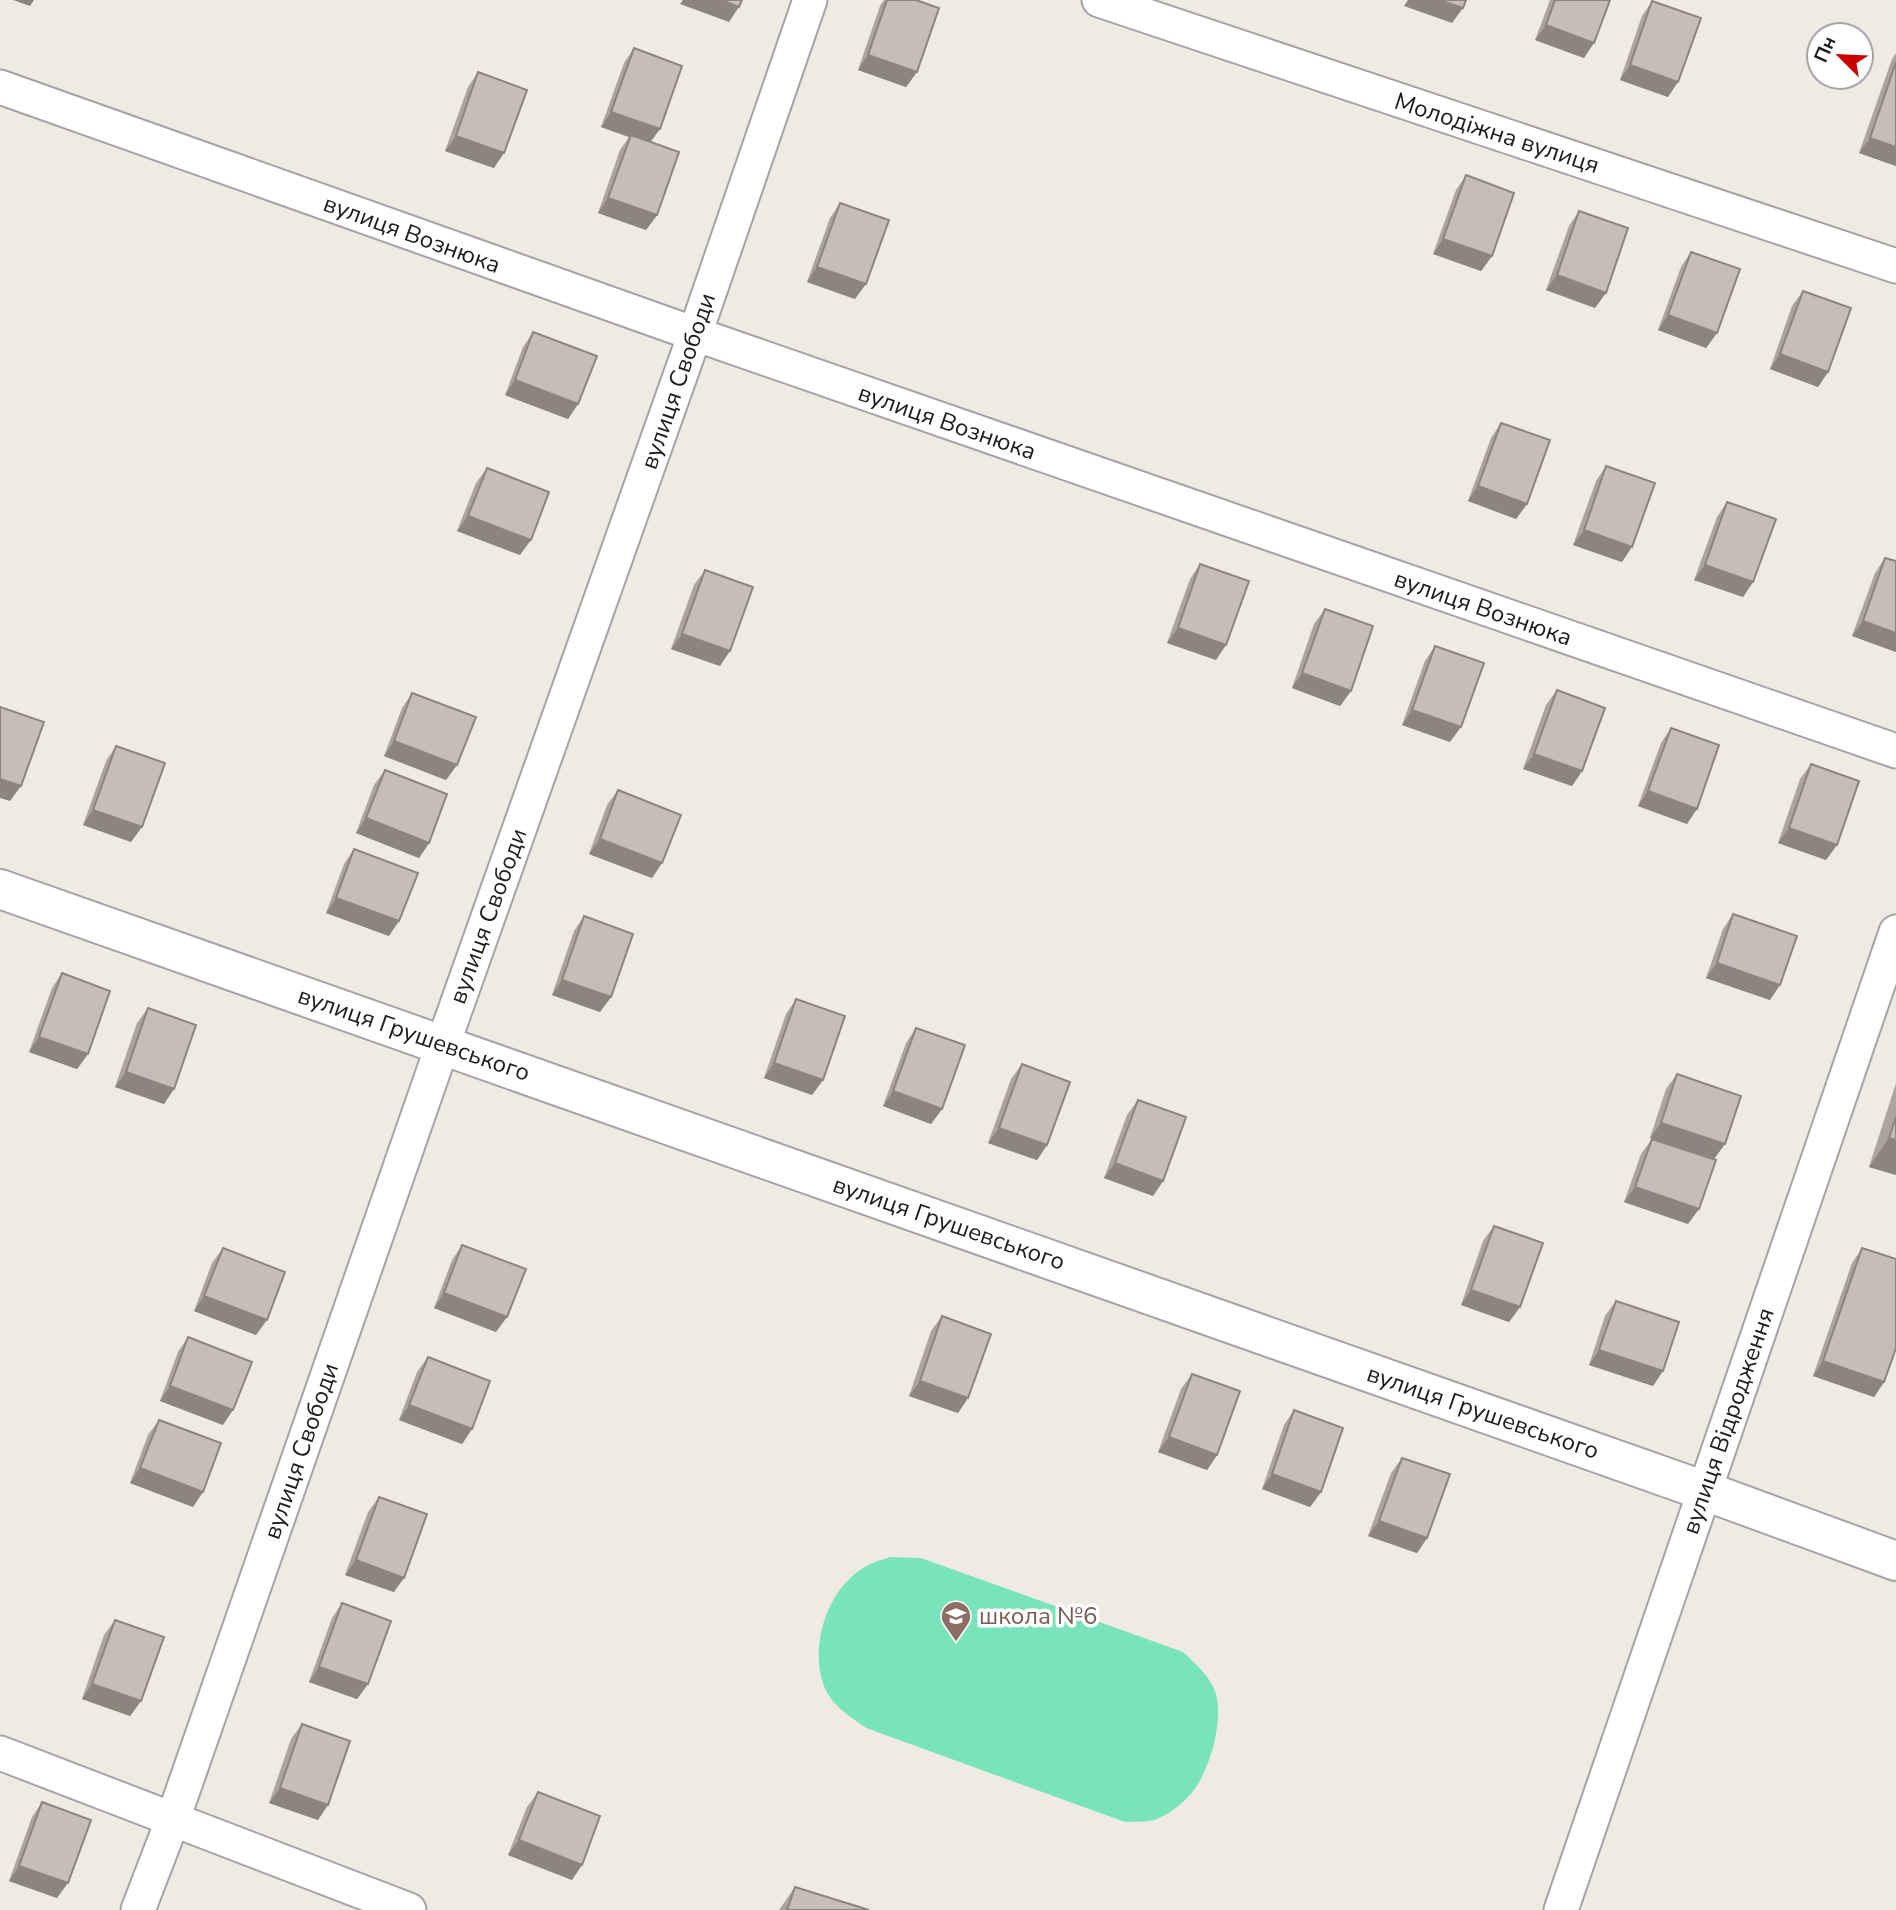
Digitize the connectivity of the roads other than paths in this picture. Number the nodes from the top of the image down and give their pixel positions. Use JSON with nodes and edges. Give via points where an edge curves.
{"nodes":[{"id":1,"x":810,"y":0,"type":"edge"},
{"id":2,"x":1099,"y":0,"type":"edge"},
{"id":3,"x":0,"y":87,"type":"edge"},
{"id":4,"x":1896,"y":266,"type":"edge"},
{"id":5,"x":695,"y":334,"type":"junction"},
{"id":6,"x":1896,"y":751,"type":"edge"},
{"id":7,"x":0,"y":889,"type":"edge"},
{"id":8,"x":1896,"y":932,"type":"edge"},
{"id":9,"x":443,"y":1044,"type":"junction"},
{"id":10,"x":1704,"y":1491,"type":"junction"},
{"id":11,"x":1896,"y":1561,"type":"edge"},
{"id":12,"x":0,"y":1753,"type":"edge"},
{"id":13,"x":173,"y":1819,"type":"junction"},
{"id":14,"x":138,"y":1910,"type":"edge"},
{"id":15,"x":409,"y":1910,"type":"edge"},
{"id":16,"x":1561,"y":1910,"type":"edge"}],
"edges":[{"from":1,"to":5,"type":"street","name":"вулиця Свободи"},
{"from":2,"to":4,"type":"street","name":"Молодіжна вулиця"},
{"from":3,"to":5,"type":"street","name":"вулиця Вознюка"},
{"from":5,"to":6,"type":"street","name":"вулиця Вознюка"},
{"from":5,"to":9,"type":"street","name":"вулиця Свободи"},
{"from":7,"to":9,"type":"street","name":"вулиця Грушевського"},
{"from":8,"to":10,"type":"street","name":"вулиця Відродження"},
{"from":9,"to":10,"type":"street","name":"вулиця Грушевського"},
{"from":9,"to":13,"type":"street","name":"вулиця Свободи"},
{"from":10,"to":11,"type":"street","name":"вулиця Грушевського"},
{"from":10,"to":16,"type":"street","name":"вулиця Відродження"},
{"from":12,"to":13,"type":"street"},
{"from":13,"to":14,"type":"street","name":"вулиця Свободи"},
{"from":13,"to":15,"type":"street"}]}
